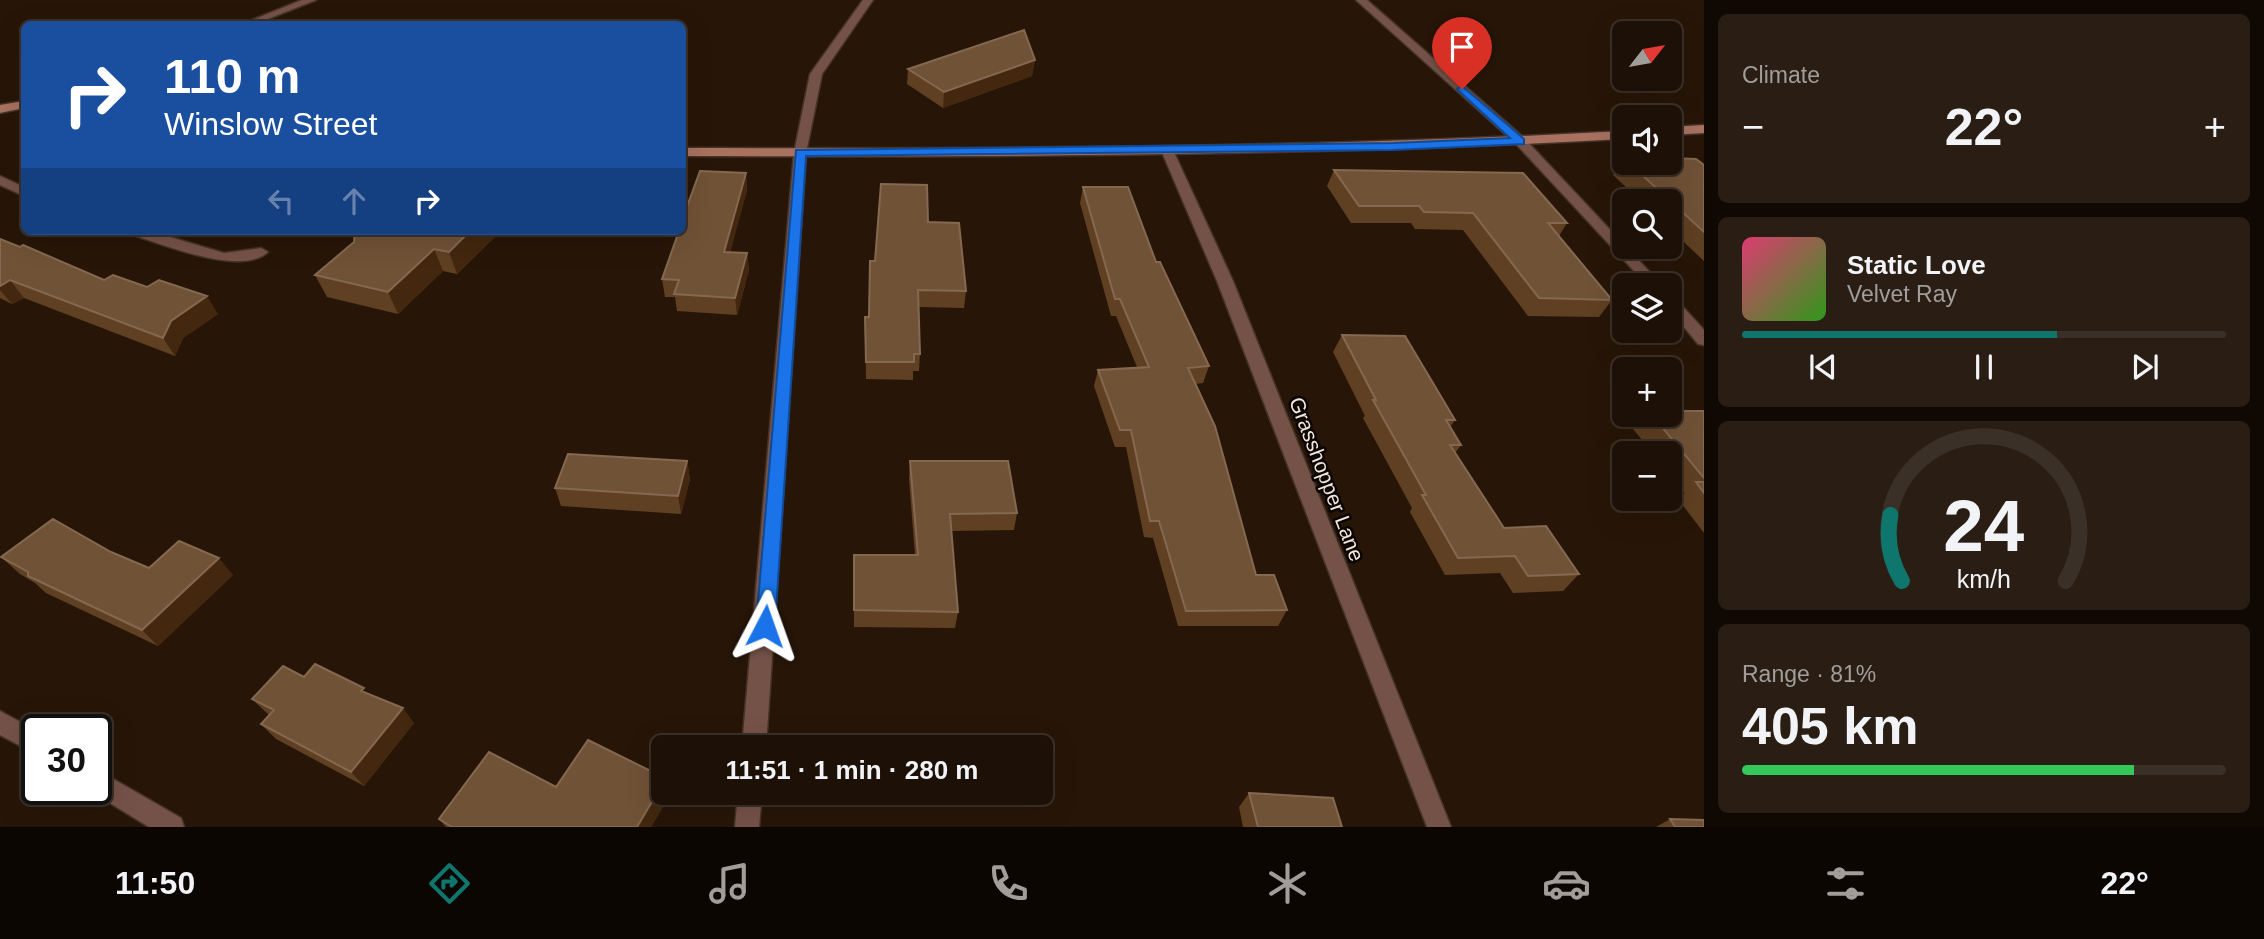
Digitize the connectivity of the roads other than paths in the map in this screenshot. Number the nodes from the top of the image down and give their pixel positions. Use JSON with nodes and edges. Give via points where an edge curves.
{"nodes":[{"id":1,"x":311,"y":0,"type":"edge"},
{"id":2,"x":868,"y":0,"type":"edge"},
{"id":3,"x":1361,"y":0,"type":"edge"},
{"id":4,"x":255,"y":21,"type":"edge"},
{"id":5,"x":21,"y":106,"type":"edge"},
{"id":6,"x":0,"y":110,"type":"edge"},
{"id":7,"x":1704,"y":129,"type":"edge"},
{"id":8,"x":1682,"y":130,"type":"edge"},
{"id":9,"x":1612,"y":136,"type":"edge"},
{"id":10,"x":1520,"y":141,"type":"junction"},
{"id":11,"x":1167,"y":150,"type":"junction"},
{"id":12,"x":686,"y":152,"type":"edge"},
{"id":13,"x":800,"y":153,"type":"junction"},
{"id":14,"x":0,"y":180,"type":"edge"},
{"id":15,"x":21,"y":190,"type":"edge"},
{"id":16,"x":148,"y":235,"type":"edge"},
{"id":17,"x":261,"y":252,"type":"dead end"},
{"id":18,"x":1644,"y":273,"type":"edge"},
{"id":19,"x":1682,"y":315,"type":"edge"},
{"id":20,"x":1704,"y":340,"type":"edge"},
{"id":21,"x":0,"y":722,"type":"edge"},
{"id":22,"x":21,"y":734,"type":"edge"},
{"id":23,"x":755,"y":735,"type":"edge"},
{"id":24,"x":112,"y":790,"type":"edge"},
{"id":25,"x":749,"y":805,"type":"edge"},
{"id":26,"x":172,"y":827,"type":"edge"},
{"id":27,"x":747,"y":827,"type":"edge"},
{"id":28,"x":1439,"y":827,"type":"edge"}],
"edges":[{"from":1,"to":4,"type":"street"},
{"from":2,"to":13,"type":"street","via":[[816,74]]},
{"from":3,"to":10,"type":"street"},
{"from":5,"to":6,"type":"street"},
{"from":7,"to":8,"type":"street"},
{"from":9,"to":10,"type":"street"},
{"from":10,"to":11,"type":"street"},
{"from":10,"to":18,"type":"street"},
{"from":11,"to":13,"type":"street"},
{"from":11,"to":28,"type":"street","name":"Grasshopper Lane","via":[[1225,281]]},
{"from":12,"to":13,"type":"street"},
{"from":13,"to":23,"type":"street"},
{"from":14,"to":15,"type":"street"},
{"from":16,"to":17,"type":"street","via":[[223,258]]},
{"from":19,"to":20,"type":"street"},
{"from":21,"to":22,"type":"street"},
{"from":24,"to":26,"type":"street"},
{"from":25,"to":27,"type":"street"}]}
